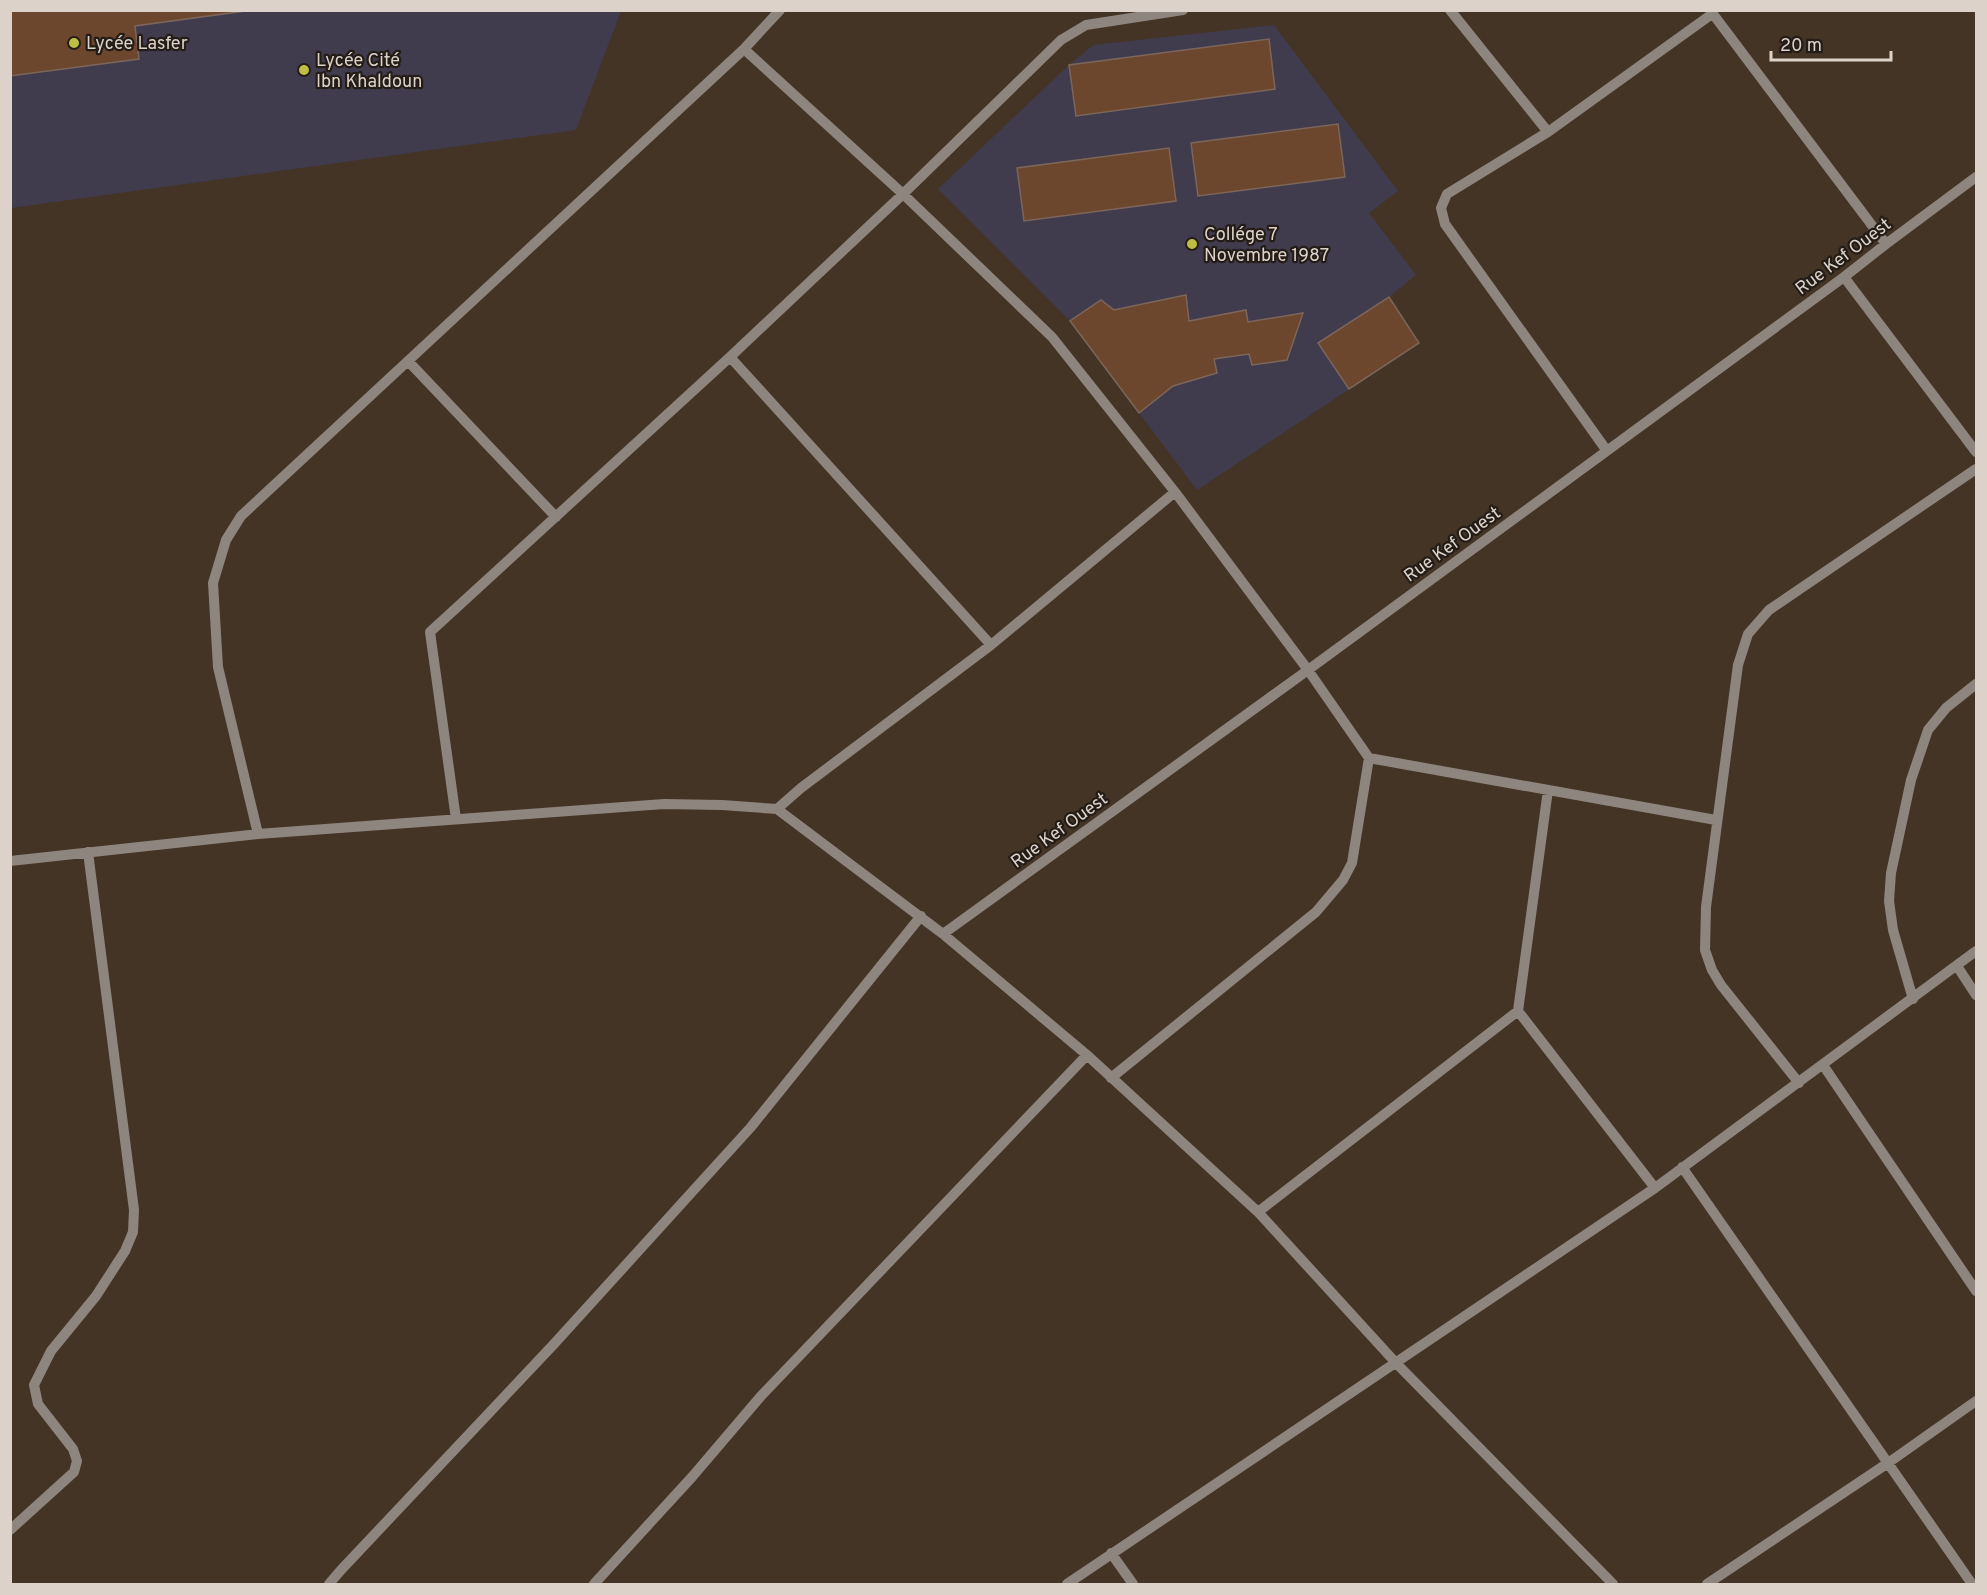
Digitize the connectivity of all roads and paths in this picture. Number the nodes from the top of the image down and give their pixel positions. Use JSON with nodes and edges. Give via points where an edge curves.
{"nodes":[{"id":1,"x":780,"y":10,"type":"edge"},
{"id":2,"x":1183,"y":10,"type":"edge"},
{"id":3,"x":1450,"y":10,"type":"edge"},
{"id":4,"x":1711,"y":12,"type":"edge"},
{"id":5,"x":744,"y":49,"type":"junction"},
{"id":6,"x":1548,"y":132,"type":"junction"},
{"id":7,"x":1977,"y":177,"type":"edge"},
{"id":8,"x":903,"y":194,"type":"junction"},
{"id":9,"x":1886,"y":244,"type":"junction"},
{"id":10,"x":1844,"y":277,"type":"junction"},
{"id":11,"x":730,"y":357,"type":"junction"},
{"id":12,"x":408,"y":362,"type":"junction"},
{"id":13,"x":1607,"y":451,"type":"junction"},
{"id":14,"x":1977,"y":452,"type":"edge"},
{"id":15,"x":1977,"y":469,"type":"edge"},
{"id":16,"x":1175,"y":492,"type":"junction"},
{"id":17,"x":556,"y":517,"type":"junction"},
{"id":18,"x":991,"y":645,"type":"junction"},
{"id":19,"x":1308,"y":670,"type":"junction"},
{"id":20,"x":1977,"y":684,"type":"edge"},
{"id":21,"x":1369,"y":758,"type":"junction"},
{"id":22,"x":1548,"y":790,"type":"junction"},
{"id":23,"x":777,"y":810,"type":"junction"},
{"id":24,"x":456,"y":819,"type":"junction"},
{"id":25,"x":1716,"y":820,"type":"junction"},
{"id":26,"x":258,"y":834,"type":"junction"},
{"id":27,"x":88,"y":852,"type":"junction"},
{"id":28,"x":10,"y":861,"type":"edge"},
{"id":29,"x":921,"y":916,"type":"junction"},
{"id":30,"x":943,"y":934,"type":"junction"},
{"id":31,"x":1977,"y":951,"type":"edge"},
{"id":32,"x":1957,"y":966,"type":"junction"},
{"id":33,"x":1977,"y":995,"type":"edge"},
{"id":34,"x":1913,"y":999,"type":"junction"},
{"id":35,"x":1518,"y":1011,"type":"junction"},
{"id":36,"x":1087,"y":1055,"type":"junction"},
{"id":37,"x":1823,"y":1065,"type":"junction"},
{"id":38,"x":1111,"y":1078,"type":"junction"},
{"id":39,"x":1799,"y":1083,"type":"junction"},
{"id":40,"x":1682,"y":1167,"type":"junction"},
{"id":41,"x":1654,"y":1188,"type":"junction"},
{"id":42,"x":1258,"y":1212,"type":"junction"},
{"id":43,"x":1977,"y":1291,"type":"edge"},
{"id":44,"x":1396,"y":1363,"type":"junction"},
{"id":45,"x":1977,"y":1401,"type":"edge"},
{"id":46,"x":1888,"y":1463,"type":"junction"},
{"id":47,"x":10,"y":1530,"type":"edge"},
{"id":48,"x":1111,"y":1553,"type":"junction"},
{"id":49,"x":329,"y":1584,"type":"edge"},
{"id":50,"x":594,"y":1584,"type":"edge"},
{"id":51,"x":1067,"y":1584,"type":"edge"},
{"id":52,"x":1133,"y":1584,"type":"edge"},
{"id":53,"x":1613,"y":1584,"type":"edge"},
{"id":54,"x":1707,"y":1584,"type":"edge"},
{"id":55,"x":1972,"y":1584,"type":"edge"}],
"edges":[{"from":1,"to":5,"type":"street"},
{"from":2,"to":8,"type":"street","via":[[1086,26],[1061,40]]},
{"from":3,"to":6,"type":"street"},
{"from":4,"to":6,"type":"street"},
{"from":4,"to":9,"type":"street"},
{"from":5,"to":8,"type":"street"},
{"from":5,"to":12,"type":"street"},
{"from":6,"to":13,"type":"street","via":[[1447,194],[1441,208],[1446,224]]},
{"from":7,"to":9,"type":"street","name":"Rue Kef Ouest"},
{"from":8,"to":11,"type":"street"},
{"from":8,"to":16,"type":"street","via":[[1052,338]]},
{"from":9,"to":10,"type":"street","name":"Rue Kef Ouest"},
{"from":10,"to":13,"type":"street","name":"Rue Kef Ouest"},
{"from":10,"to":14,"type":"street"},
{"from":11,"to":17,"type":"street"},
{"from":11,"to":18,"type":"street"},
{"from":12,"to":17,"type":"street"},
{"from":12,"to":26,"type":"street","via":[[241,516],[226,540],[213,583],[218,667]]},
{"from":13,"to":19,"type":"street","name":"Rue Kef Ouest"},
{"from":15,"to":25,"type":"street","via":[[1769,610],[1748,634],[1738,665]]},
{"from":16,"to":18,"type":"street"},
{"from":16,"to":19,"type":"street"},
{"from":17,"to":24,"type":"street","via":[[430,632]]},
{"from":18,"to":23,"type":"street"},
{"from":19,"to":21,"type":"street"},
{"from":19,"to":30,"type":"street","name":"Rue Kef Ouest"},
{"from":20,"to":34,"type":"street","via":[[1946,708],[1928,730],[1911,780],[1892,873],[1889,901],[1893,930]]},
{"from":21,"to":22,"type":"street"},
{"from":21,"to":38,"type":"street","via":[[1352,862],[1343,880],[1316,912]]},
{"from":22,"to":25,"type":"street"},
{"from":22,"to":35,"type":"street"},
{"from":23,"to":24,"type":"street","via":[[664,804]]},
{"from":23,"to":29,"type":"street"},
{"from":24,"to":26,"type":"street"},
{"from":25,"to":39,"type":"street","via":[[1705,950],[1721,985]]},
{"from":26,"to":27,"type":"street"},
{"from":27,"to":28,"type":"street"},
{"from":27,"to":47,"type":"street","via":[[134,1210],[133,1232],[96,1296],[51,1351],[34,1384],[38,1404],[73,1449],[77,1461],[74,1472]]},
{"from":29,"to":30,"type":"street"},
{"from":29,"to":49,"type":"street","via":[[752,1127]]},
{"from":30,"to":36,"type":"street"},
{"from":31,"to":32,"type":"street"},
{"from":32,"to":33,"type":"street"},
{"from":32,"to":34,"type":"street"},
{"from":34,"to":37,"type":"street"},
{"from":35,"to":41,"type":"street"},
{"from":35,"to":42,"type":"street"},
{"from":36,"to":38,"type":"street"},
{"from":36,"to":50,"type":"street","via":[[761,1396]]},
{"from":37,"to":39,"type":"street"},
{"from":37,"to":43,"type":"street"},
{"from":38,"to":42,"type":"street"},
{"from":39,"to":40,"type":"street"},
{"from":40,"to":41,"type":"street"},
{"from":40,"to":46,"type":"street"},
{"from":41,"to":44,"type":"street"},
{"from":42,"to":44,"type":"street"},
{"from":44,"to":48,"type":"street"},
{"from":44,"to":53,"type":"street"},
{"from":45,"to":46,"type":"street"},
{"from":46,"to":54,"type":"street"},
{"from":46,"to":55,"type":"street"},
{"from":48,"to":51,"type":"street"},
{"from":48,"to":52,"type":"street"}]}
